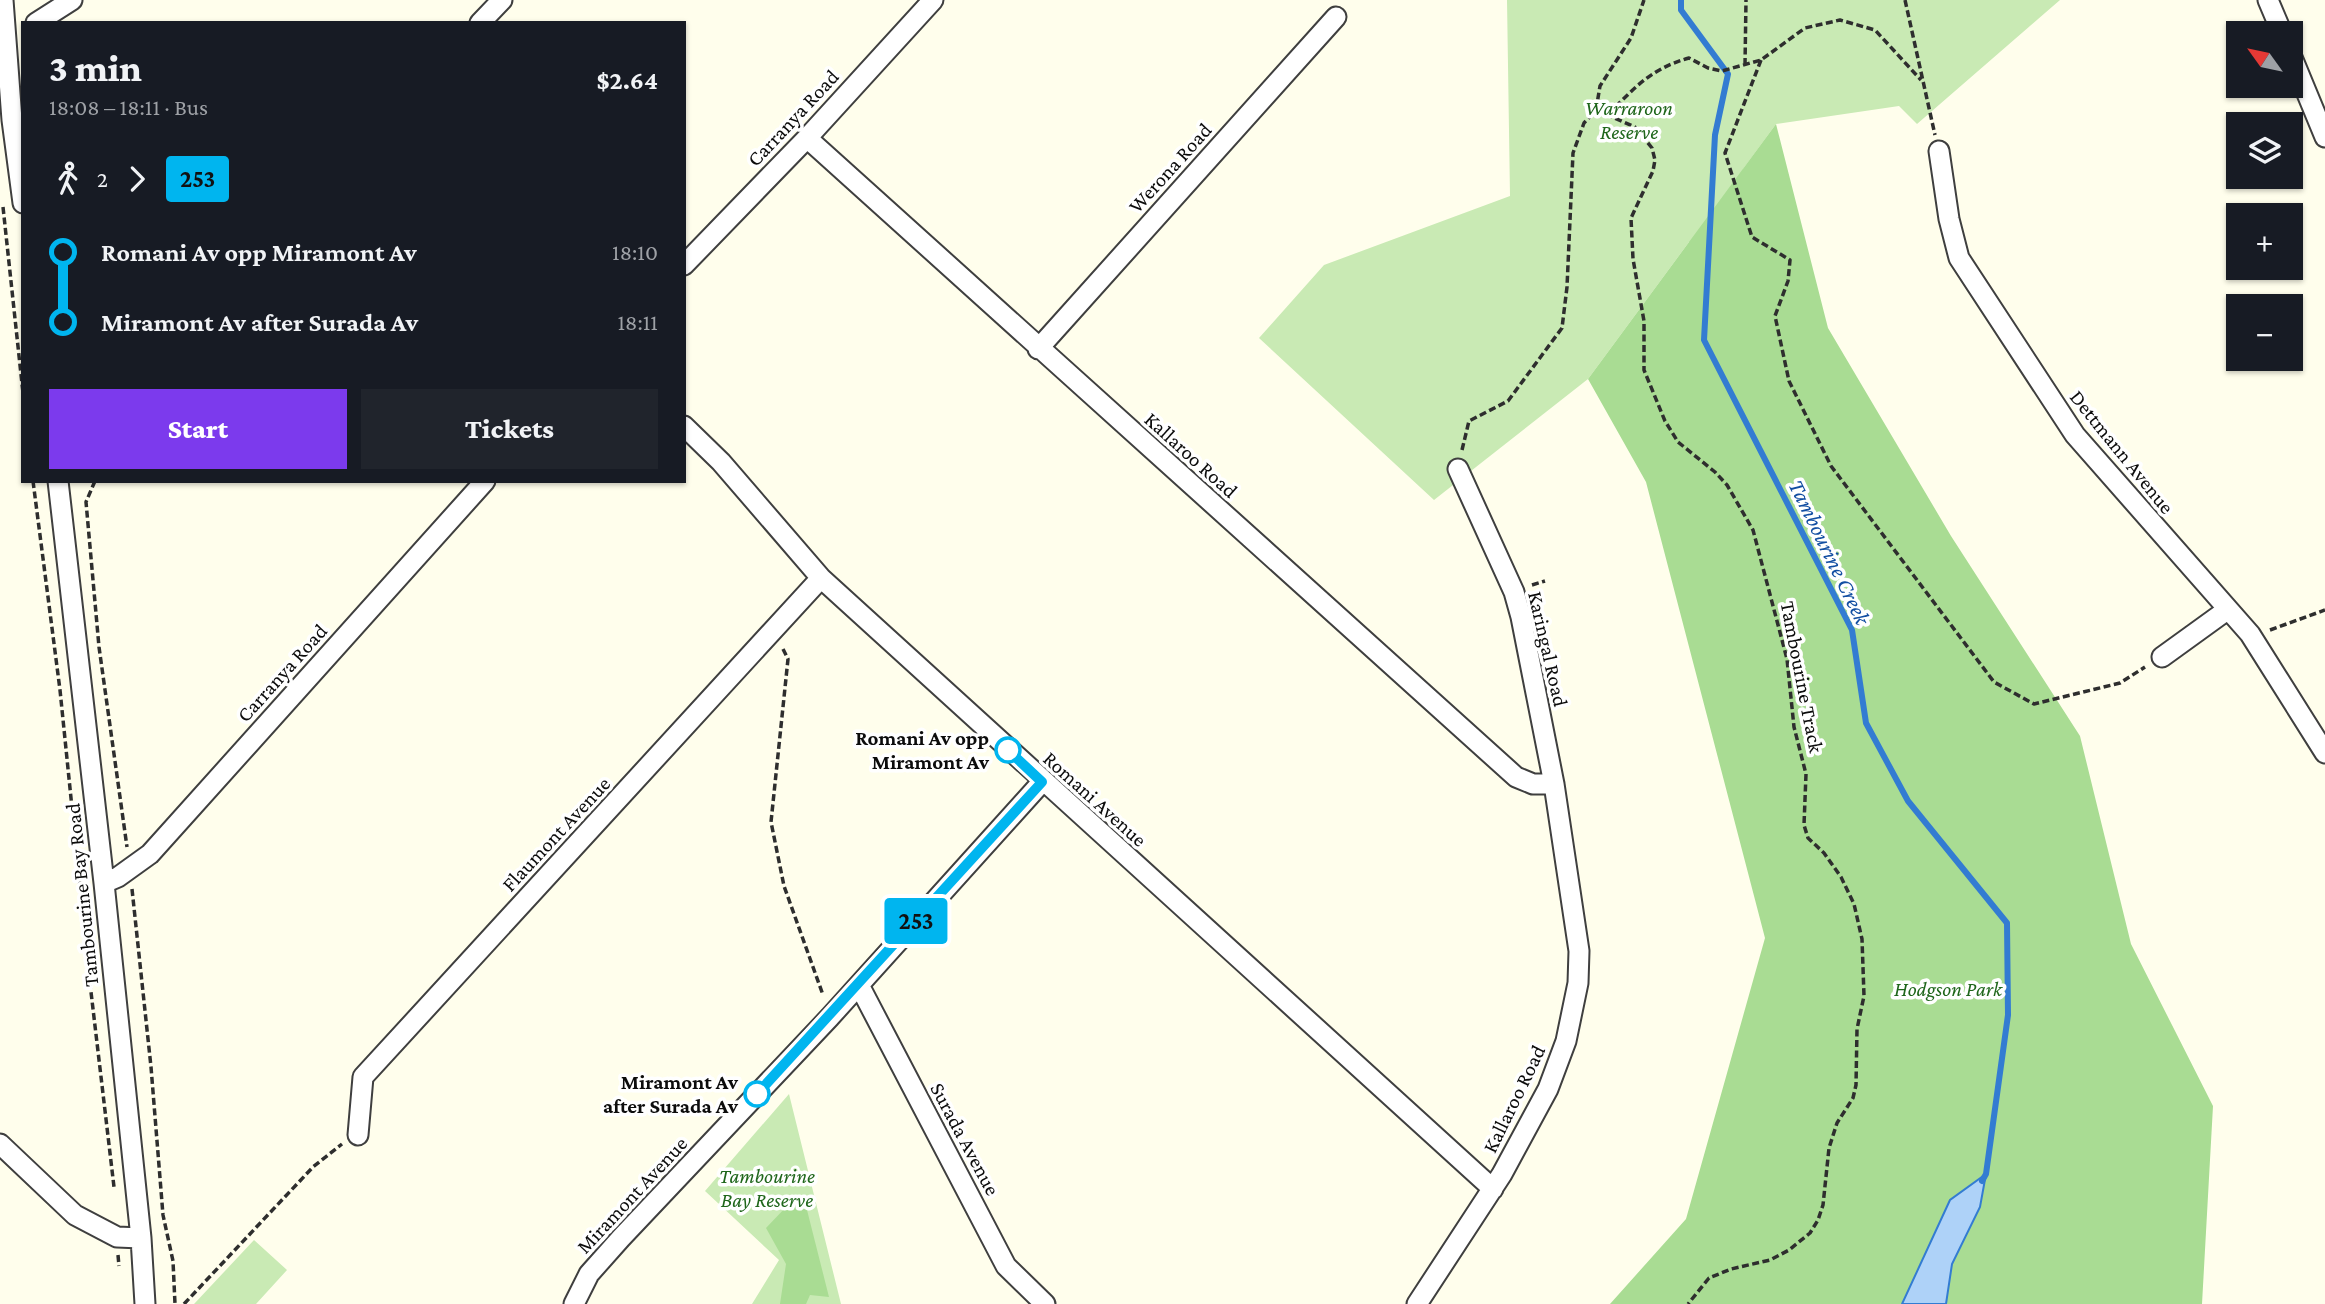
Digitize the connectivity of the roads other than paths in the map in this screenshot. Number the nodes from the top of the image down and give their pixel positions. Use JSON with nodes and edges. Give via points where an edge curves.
{"nodes":[{"id":1,"x":3,"y":0,"type":"edge"},
{"id":2,"x":72,"y":0,"type":"edge"},
{"id":3,"x":933,"y":0,"type":"edge"},
{"id":4,"x":2268,"y":0,"type":"edge"},
{"id":5,"x":1336,"y":17,"type":"dead end"},
{"id":6,"x":39,"y":21,"type":"edge"},
{"id":7,"x":2277,"y":21,"type":"edge"},
{"id":8,"x":15,"y":32,"type":"edge"},
{"id":9,"x":2303,"y":75,"type":"edge"},
{"id":10,"x":2318,"y":99,"type":"edge"},
{"id":11,"x":6,"y":125,"type":"edge"},
{"id":12,"x":807,"y":138,"type":"junction"},
{"id":13,"x":2325,"y":138,"type":"edge"},
{"id":14,"x":1939,"y":151,"type":"road end"},
{"id":15,"x":21,"y":194,"type":"edge"},
{"id":16,"x":686,"y":263,"type":"edge"},
{"id":17,"x":1038,"y":349,"type":"junction"},
{"id":18,"x":686,"y":428,"type":"edge"},
{"id":19,"x":1458,"y":469,"type":"road end"},
{"id":20,"x":58,"y":483,"type":"edge"},
{"id":21,"x":483,"y":483,"type":"edge"},
{"id":22,"x":821,"y":578,"type":"junction"},
{"id":23,"x":2227,"y":610,"type":"junction"},
{"id":24,"x":2162,"y":657,"type":"road end"},
{"id":25,"x":2325,"y":753,"type":"edge"},
{"id":26,"x":1042,"y":782,"type":"junction"},
{"id":27,"x":1554,"y":784,"type":"junction"},
{"id":28,"x":1558,"y":807,"type":"joint"},
{"id":29,"x":104,"y":883,"type":"junction"},
{"id":30,"x":859,"y":985,"type":"junction"},
{"id":31,"x":358,"y":1135,"type":"road end"},
{"id":32,"x":0,"y":1144,"type":"edge"},
{"id":33,"x":1493,"y":1189,"type":"junction"},
{"id":34,"x":141,"y":1238,"type":"junction"},
{"id":35,"x":145,"y":1304,"type":"edge"},
{"id":36,"x":574,"y":1304,"type":"edge"},
{"id":37,"x":1045,"y":1304,"type":"edge"},
{"id":38,"x":1417,"y":1304,"type":"edge"}],
"edges":[{"from":1,"to":8,"type":"street"},
{"from":2,"to":6,"type":"street"},
{"from":3,"to":12,"type":"street","name":"Carranya Road"},
{"from":4,"to":7,"type":"street"},
{"from":5,"to":17,"type":"street","name":"Werona Road"},
{"from":8,"to":11,"type":"street"},
{"from":9,"to":10,"type":"street"},
{"from":10,"to":13,"type":"street"},
{"from":11,"to":15,"type":"street"},
{"from":12,"to":16,"type":"street","name":"Carranya Road"},
{"from":12,"to":17,"type":"street","name":"Kallaroo Road"},
{"from":14,"to":23,"type":"street","name":"Dettmann Avenue","via":[[1959,258],[2075,435]]},
{"from":17,"to":27,"type":"street","name":"Kallaroo Road","via":[[1516,778]]},
{"from":18,"to":22,"type":"street","name":"Romani Avenue"},
{"from":19,"to":27,"type":"street","name":"Karingal Road","via":[[1514,592]]},
{"from":20,"to":29,"type":"street","name":"Tambourine Bay Road"},
{"from":21,"to":29,"type":"street","name":"Carranya Road","via":[[150,853]]},
{"from":22,"to":26,"type":"street","name":"Romani Avenue"},
{"from":22,"to":31,"type":"street","name":"Flaumont Avenue","via":[[363,1077]]},
{"from":23,"to":24,"type":"street"},
{"from":23,"to":25,"type":"street","name":"Dettmann Avenue","via":[[2251,637]]},
{"from":26,"to":30,"type":"street","name":"Miramont Avenue"},
{"from":26,"to":33,"type":"street","name":"Romani Avenue"},
{"from":27,"to":28,"type":"street","name":"Karingal Road"},
{"from":28,"to":33,"type":"street","name":"Kallaroo Road","via":[[1579,951],[1578,983],[1557,1069]]},
{"from":29,"to":34,"type":"street","name":"Tambourine Bay Road"},
{"from":30,"to":36,"type":"street","name":"Miramont Avenue","via":[[597,1265]]},
{"from":30,"to":37,"type":"street","name":"Surada Avenue","via":[[1006,1266]]},
{"from":32,"to":34,"type":"street","via":[[75,1214],[117,1237]]},
{"from":33,"to":38,"type":"street","name":"Kallaroo Road"},
{"from":34,"to":35,"type":"street","name":"Tambourine Bay Road"}]}
